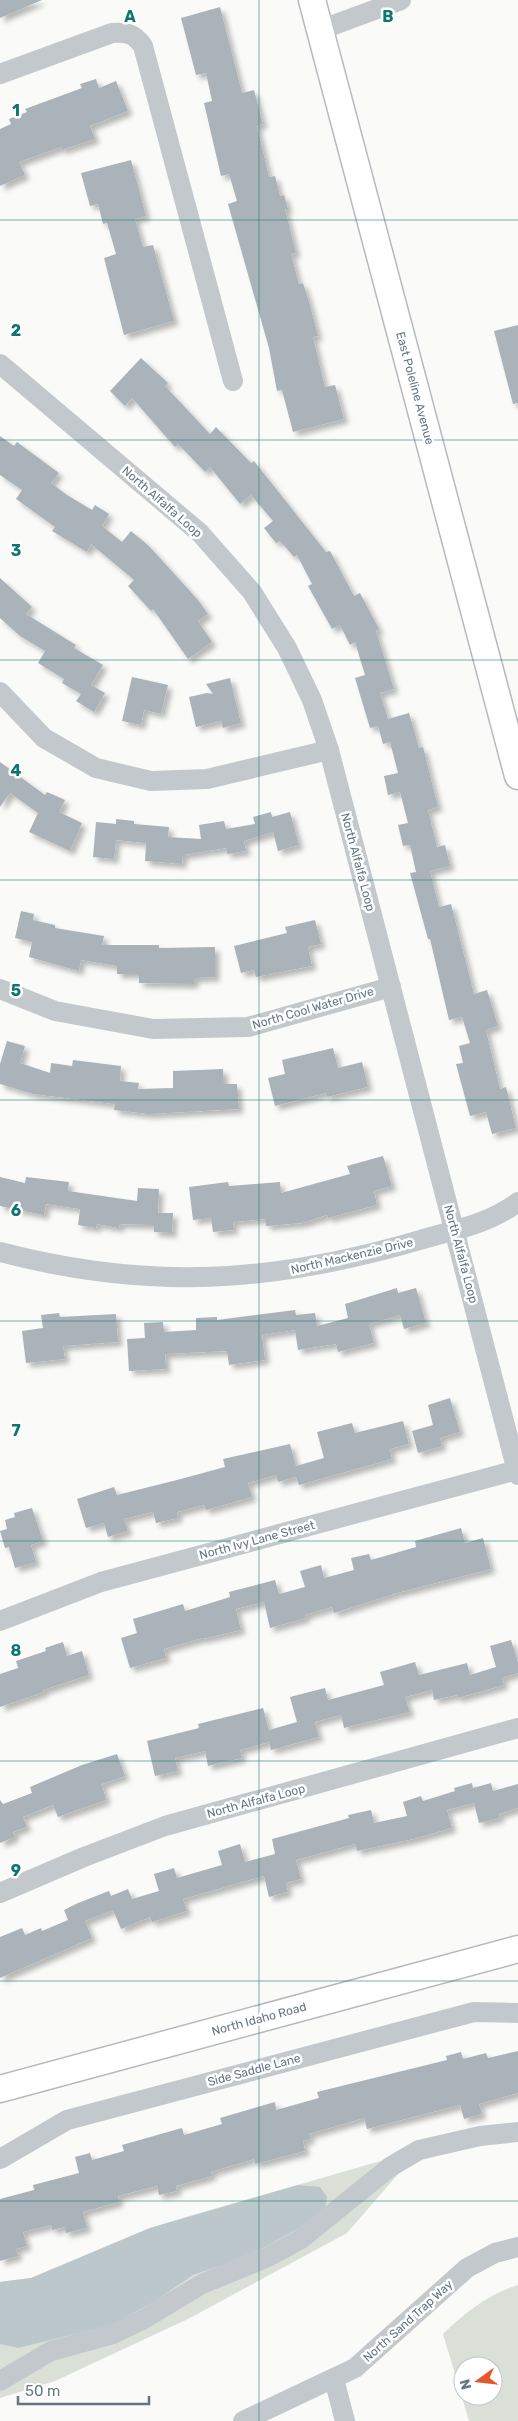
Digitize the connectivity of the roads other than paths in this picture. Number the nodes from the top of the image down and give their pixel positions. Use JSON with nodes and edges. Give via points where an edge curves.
{"nodes":[{"id":1,"x":312,"y":0,"type":"edge"},
{"id":2,"x":401,"y":0,"type":"edge"},
{"id":3,"x":320,"y":30,"type":"junction"},
{"id":4,"x":0,"y":74,"type":"edge"},
{"id":5,"x":0,"y":364,"type":"edge"},
{"id":6,"x":233,"y":381,"type":"dead end"},
{"id":7,"x":0,"y":692,"type":"edge"},
{"id":8,"x":513,"y":734,"type":"edge"},
{"id":9,"x":329,"y":750,"type":"junction"},
{"id":10,"x":518,"y":776,"type":"edge"},
{"id":11,"x":391,"y":987,"type":"junction"},
{"id":12,"x":0,"y":989,"type":"edge"},
{"id":13,"x":518,"y":1202,"type":"edge"},
{"id":14,"x":455,"y":1230,"type":"junction"},
{"id":15,"x":0,"y":1252,"type":"edge"},
{"id":16,"x":517,"y":1472,"type":"edge"},
{"id":17,"x":0,"y":1620,"type":"edge"},
{"id":18,"x":518,"y":1728,"type":"edge"},
{"id":19,"x":0,"y":1893,"type":"edge"},
{"id":20,"x":518,"y":1949,"type":"edge"},
{"id":21,"x":518,"y":2013,"type":"edge"},
{"id":22,"x":0,"y":2089,"type":"edge"},
{"id":23,"x":518,"y":2132,"type":"edge"},
{"id":24,"x":0,"y":2159,"type":"edge"},
{"id":25,"x":518,"y":2247,"type":"edge"},
{"id":26,"x":334,"y":2378,"type":"junction"},
{"id":27,"x":0,"y":2381,"type":"edge"},
{"id":28,"x":243,"y":2421,"type":"edge"},
{"id":29,"x":346,"y":2421,"type":"edge"}],
"edges":[{"from":1,"to":3,"type":"main road","name":"East Poleline Avenue"},
{"from":2,"to":3,"type":"street"},
{"from":3,"to":8,"type":"main road","name":"East Poleline Avenue"},
{"from":4,"to":6,"type":"street","via":[[112,33],[128,32],[137,37],[143,46]]},
{"from":5,"to":9,"type":"street","name":"North Alfalfa Loop","via":[[200,533],[252,592],[304,682]]},
{"from":7,"to":9,"type":"street","via":[[44,738],[96,768],[151,781],[207,779]]},
{"from":8,"to":10,"type":"main road","name":"East Poleline Avenue"},
{"from":9,"to":11,"type":"street","name":"North Alfalfa Loop"},
{"from":11,"to":12,"type":"street","name":"North Cool Water Drive","via":[[248,1027],[153,1029],[55,1011]]},
{"from":11,"to":14,"type":"street","name":"North Alfalfa Loop"},
{"from":13,"to":14,"type":"street","name":"North Mackenzie Drive","via":[[485,1222]]},
{"from":14,"to":15,"type":"street","name":"North Mackenzie Drive","via":[[373,1254],[316,1266],[193,1278],[95,1272]]},
{"from":14,"to":16,"type":"street","name":"North Alfalfa Loop"},
{"from":16,"to":17,"type":"street","name":"North Ivy Lane Street","via":[[101,1582]]},
{"from":18,"to":19,"type":"street","name":"North Alfalfa Loop","via":[[165,1826]]},
{"from":20,"to":22,"type":"main road","name":"North Idaho Road"},
{"from":21,"to":24,"type":"street","name":"Side Saddle Lane","via":[[474,2012],[67,2120]]},
{"from":23,"to":27,"type":"street","via":[[480,2136],[419,2150],[390,2167],[301,2239],[268,2257],[202,2284],[113,2334],[51,2351]]},
{"from":25,"to":26,"type":"street","name":"North Sand Trap Way","via":[[495,2253],[467,2268],[365,2361]]},
{"from":26,"to":28,"type":"street","name":"North Sand Trap Way"},
{"from":26,"to":29,"type":"street"}]}
